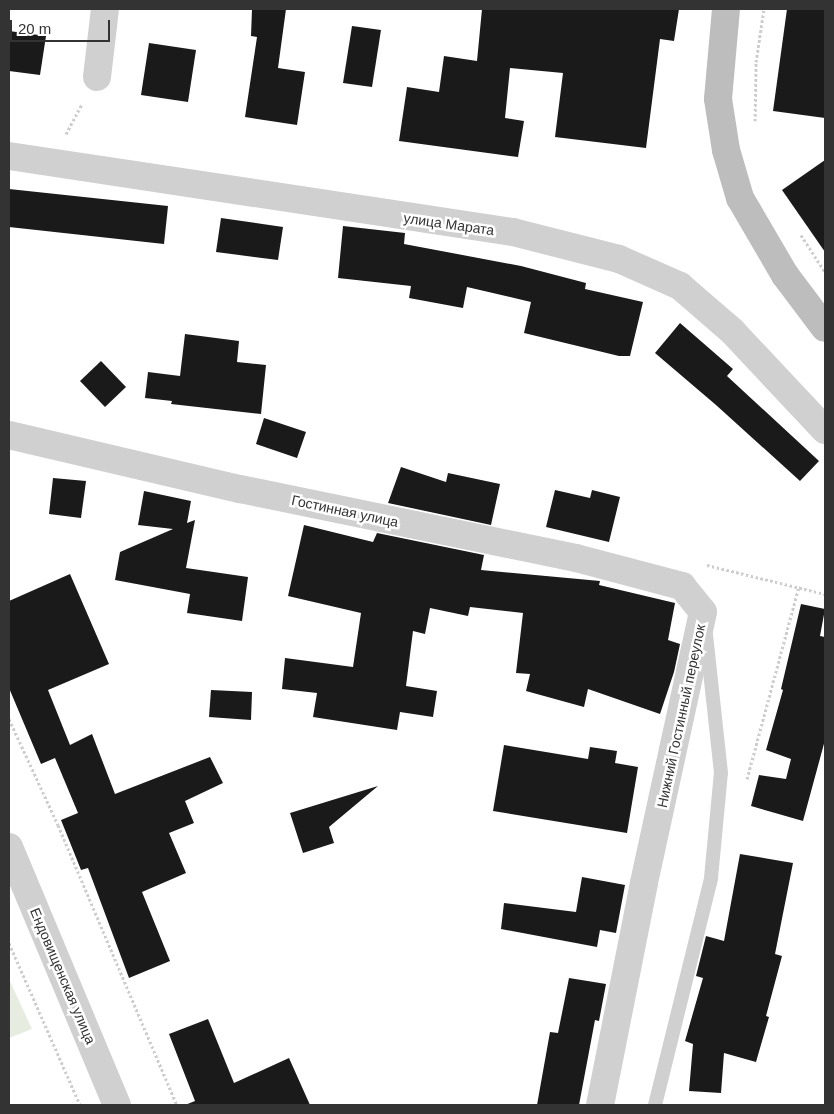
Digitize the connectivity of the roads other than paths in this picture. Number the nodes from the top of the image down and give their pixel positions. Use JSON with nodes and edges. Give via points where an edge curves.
{"nodes":[{"id":1,"x":105,"y":9,"type":"edge"},
{"id":2,"x":726,"y":9,"type":"edge"},
{"id":3,"x":97,"y":77,"type":"road end"},
{"id":4,"x":9,"y":156,"type":"edge"},
{"id":5,"x":825,"y":328,"type":"edge"},
{"id":6,"x":825,"y":430,"type":"edge"},
{"id":7,"x":9,"y":435,"type":"edge"},
{"id":8,"x":703,"y":612,"type":"junction"},
{"id":9,"x":9,"y":847,"type":"edge"},
{"id":10,"x":117,"y":1105,"type":"edge"},
{"id":11,"x":600,"y":1105,"type":"edge"},
{"id":12,"x":655,"y":1105,"type":"edge"}],
"edges":[{"from":1,"to":3,"type":"street"},
{"from":2,"to":5,"type":"main road","via":[[718,99],[726,150],[740,198],[785,275]]},
{"from":4,"to":6,"type":"street","name":"улица Марата","via":[[513,232],[619,259],[680,286],[732,331]]},
{"from":7,"to":8,"type":"street","name":"Гостинная улица","via":[[240,488],[576,558],[682,586]]},
{"from":8,"to":11,"type":"street","name":"Нижний Гостинный переулок"},
{"from":8,"to":12,"type":"lane","name":"Нижний Гостинный переулок","via":[[722,772],[711,878]]},
{"from":9,"to":10,"type":"street","name":"Ендовищенская улица"}]}
